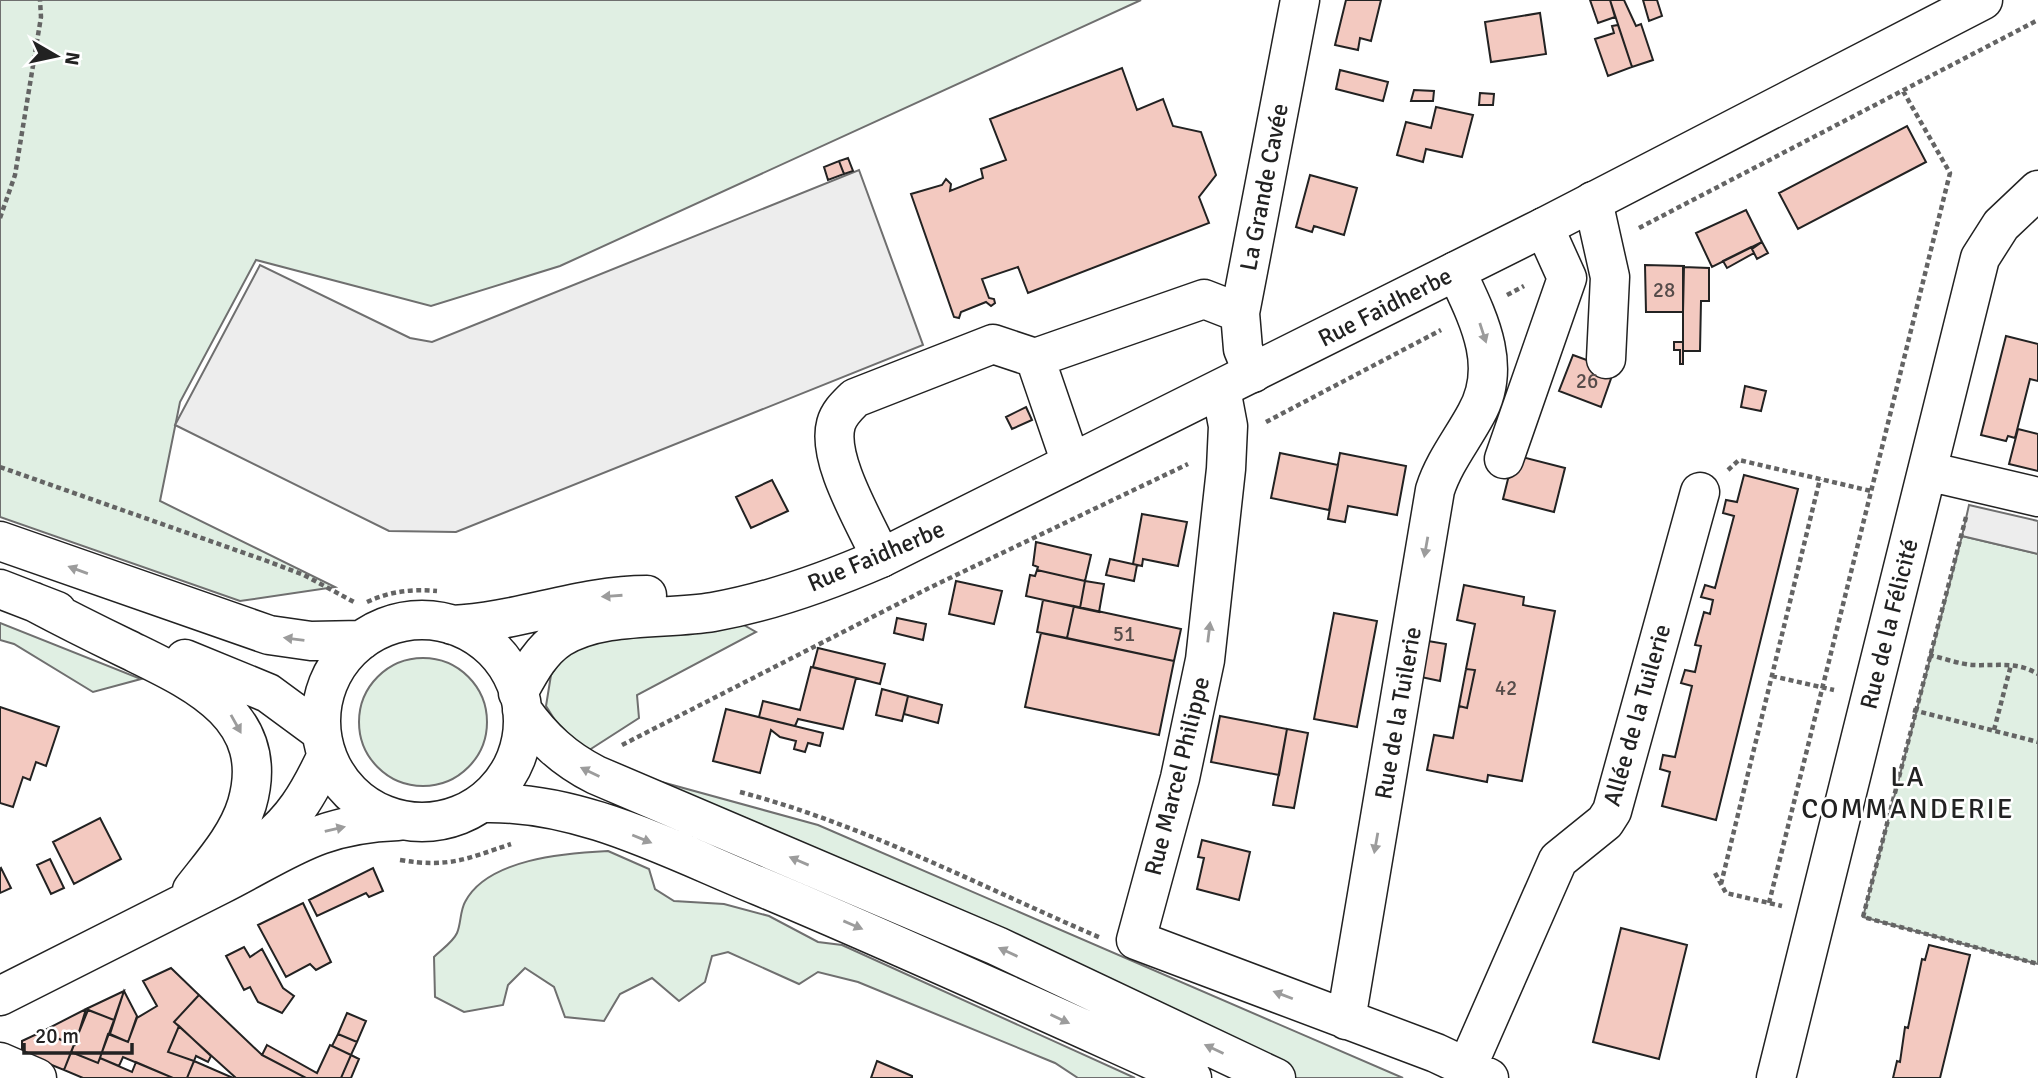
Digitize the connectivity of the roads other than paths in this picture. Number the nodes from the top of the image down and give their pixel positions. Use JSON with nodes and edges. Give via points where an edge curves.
{"nodes":[{"id":1,"x":1300,"y":0,"type":"edge"},
{"id":2,"x":1983,"y":0,"type":"edge"},
{"id":3,"x":2038,"y":190,"type":"edge"},
{"id":4,"x":1593,"y":201,"type":"junction"},
{"id":5,"x":1544,"y":227,"type":"junction"},
{"id":6,"x":1456,"y":271,"type":"junction"},
{"id":7,"x":1240,"y":313,"type":"junction"},
{"id":8,"x":1035,"y":358,"type":"junction"},
{"id":9,"x":1606,"y":359,"type":"dead end"},
{"id":10,"x":1237,"y":381,"type":"junction"},
{"id":11,"x":1504,"y":459,"type":"dead end"},
{"id":12,"x":1071,"y":463,"type":"junction"},
{"id":13,"x":1927,"y":471,"type":"junction"},
{"id":14,"x":1700,"y":492,"type":"road end"},
{"id":15,"x":2038,"y":497,"type":"edge"},
{"id":16,"x":0,"y":541,"type":"edge"},
{"id":17,"x":881,"y":558,"type":"junction"},
{"id":18,"x":778,"y":594,"type":"junction"},
{"id":19,"x":17,"y":595,"type":"edge"},
{"id":20,"x":452,"y":625,"type":"junction"},
{"id":21,"x":378,"y":632,"type":"junction"},
{"id":22,"x":520,"y":701,"type":"junction"},
{"id":23,"x":324,"y":744,"type":"junction"},
{"id":24,"x":482,"y":803,"type":"junction"},
{"id":25,"x":403,"y":821,"type":"junction"},
{"id":26,"x":178,"y":901,"type":"junction"},
{"id":27,"x":0,"y":996,"type":"edge"},
{"id":28,"x":1346,"y":1020,"type":"junction"},
{"id":29,"x":0,"y":1062,"type":"edge"},
{"id":30,"x":1478,"y":1073,"type":"edge"},
{"id":31,"x":37,"y":1078,"type":"edge"},
{"id":32,"x":1192,"y":1078,"type":"edge"},
{"id":33,"x":1276,"y":1078,"type":"edge"},
{"id":34,"x":1776,"y":1078,"type":"edge"}],
"edges":[{"from":1,"to":7,"type":"main road","name":"La Grande Cavée"},
{"from":2,"to":4,"type":"main road","name":"Rue Faidherbe"},
{"from":3,"to":13,"type":"main road","name":"Rue de la Félicité","via":[[2001,225],[1980,258]]},
{"from":4,"to":5,"type":"main road","name":"Rue Faidherbe"},
{"from":4,"to":9,"type":"main road","via":[[1610,277]]},
{"from":5,"to":6,"type":"main road","name":"Rue Faidherbe"},
{"from":5,"to":11,"type":"main road","via":[[1567,278]]},
{"from":6,"to":10,"type":"main road","name":"Rue Faidherbe"},
{"from":6,"to":28,"type":"main road","name":"Rue de la Tuilerie","one_way":true,"via":[[1487,344],[1487,381],[1479,410],[1447,460],[1435,490]]},
{"from":7,"to":8,"type":"main road","via":[[1204,299]]},
{"from":7,"to":10,"type":"main road","name":"La Grande Cavée","via":[[1243,349]]},
{"from":8,"to":12,"type":"main road"},
{"from":8,"to":17,"type":"main road","via":[[993,344],[872,390],[842,411],[835,430],[835,453]]},
{"from":10,"to":12,"type":"main road","name":"Rue Faidherbe"},
{"from":28,"to":10,"type":"main road","name":"Rue Marcel Philippe","one_way":true,"via":[[1136,940],[1180,778],[1205,660],[1228,445],[1226,410]]},
{"from":12,"to":17,"type":"main road","name":"Rue Faidherbe"},
{"from":13,"to":15,"type":"main road"},
{"from":13,"to":34,"type":"main road","name":"Rue de la Félicité"},
{"from":14,"to":30,"type":"main road","name":"Allée de la Tuilerie","via":[[1612,811],[1558,860]]},
{"from":21,"to":16,"type":"main road","one_way":true,"via":[[311,641],[269,635]]},
{"from":17,"to":18,"type":"main road","name":"Rue Faidherbe"},
{"from":18,"to":20,"type":"main road","name":"Rue Faidherbe","one_way":true,"via":[[604,596],[514,619]]},
{"from":18,"to":22,"type":"main road","name":"Rue Faidherbe","via":[[715,611],[613,622],[575,631],[539,658]]},
{"from":19,"to":23,"type":"main road","via":[[247,683],[284,703]]},
{"from":19,"to":26,"type":"main road","one_way":true,"via":[[193,682],[233,717],[249,754],[247,805],[230,840]]},
{"from":20,"to":21,"type":"main road","via":[[429,620]]},
{"from":20,"to":22,"type":"main road","via":[[489,646],[510,672]]},
{"from":21,"to":23,"type":"main road","via":[[345,656],[332,675],[324,697]]},
{"from":22,"to":24,"type":"main road","via":[[522,731],[514,762]]},
{"from":33,"to":22,"type":"main road","one_way":true,"via":[[997,946],[596,775],[559,752]]},
{"from":23,"to":25,"type":"main road","via":[[337,776],[361,802]]},
{"from":23,"to":26,"type":"main road","via":[[310,791],[292,819]]},
{"from":24,"to":25,"type":"main road","via":[[444,820]]},
{"from":24,"to":32,"type":"main road","one_way":true,"via":[[560,809],[613,827],[860,928]]},
{"from":26,"to":25,"type":"main road","one_way":true,"via":[[314,835],[360,823]]},
{"from":26,"to":27,"type":"main road"},
{"from":28,"to":30,"type":"main road"},
{"from":29,"to":31,"type":"main road"}]}
